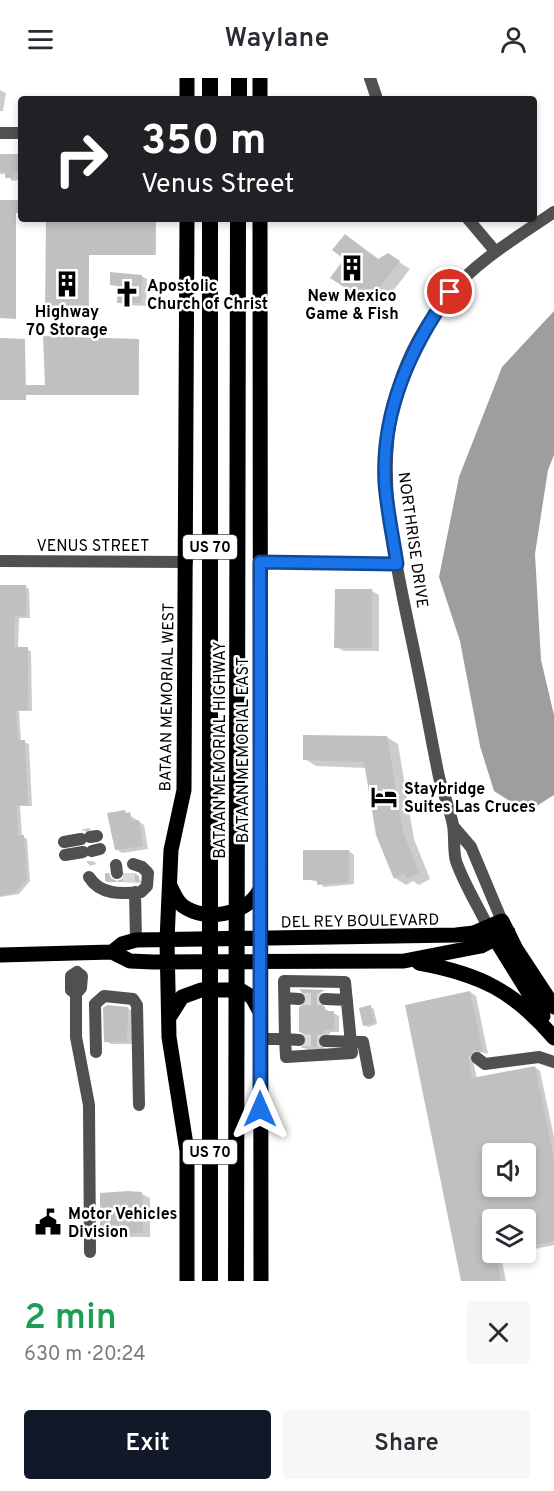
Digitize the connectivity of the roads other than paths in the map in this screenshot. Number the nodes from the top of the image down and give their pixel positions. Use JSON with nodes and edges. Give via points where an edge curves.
{"nodes":[{"id":1,"x":187,"y":78,"type":"edge"},
{"id":2,"x":210,"y":78,"type":"edge"},
{"id":3,"x":239,"y":78,"type":"edge"},
{"id":4,"x":260,"y":78,"type":"edge"},
{"id":5,"x":370,"y":78,"type":"edge"},
{"id":6,"x":187,"y":96,"type":"edge"},
{"id":7,"x":210,"y":96,"type":"edge"},
{"id":8,"x":239,"y":96,"type":"edge"},
{"id":9,"x":260,"y":96,"type":"edge"},
{"id":10,"x":376,"y":96,"type":"edge"},
{"id":11,"x":0,"y":133,"type":"edge"},
{"id":12,"x":18,"y":133,"type":"edge"},
{"id":13,"x":554,"y":213,"type":"edge"},
{"id":14,"x":187,"y":222,"type":"edge"},
{"id":15,"x":210,"y":222,"type":"edge"},
{"id":16,"x":238,"y":222,"type":"edge"},
{"id":17,"x":260,"y":222,"type":"edge"},
{"id":18,"x":471,"y":222,"type":"edge"},
{"id":19,"x":495,"y":251,"type":"junction"},
{"id":20,"x":0,"y":561,"type":"edge"},
{"id":21,"x":187,"y":562,"type":"junction"},
{"id":22,"x":260,"y":562,"type":"junction"},
{"id":23,"x":397,"y":564,"type":"junction"},
{"id":24,"x":453,"y":826,"type":"junction"},
{"id":25,"x":91,"y":844,"type":"dead end"},
{"id":26,"x":64,"y":848,"type":"dead end"},
{"id":27,"x":89,"y":877,"type":"dead end"},
{"id":28,"x":171,"y":886,"type":"junction"},
{"id":29,"x":259,"y":891,"type":"junction"},
{"id":30,"x":498,"y":930,"type":"junction"},
{"id":31,"x":386,"y":938,"type":"junction"},
{"id":32,"x":136,"y":940,"type":"junction"},
{"id":33,"x":167,"y":940,"type":"junction"},
{"id":34,"x":260,"y":940,"type":"junction"},
{"id":35,"x":112,"y":952,"type":"junction"},
{"id":36,"x":0,"y":955,"type":"edge"},
{"id":37,"x":77,"y":955,"type":"junction"},
{"id":38,"x":260,"y":960,"type":"junction"},
{"id":39,"x":317,"y":960,"type":"junction"},
{"id":40,"x":383,"y":960,"type":"junction"},
{"id":41,"x":404,"y":961,"type":"junction"},
{"id":42,"x":168,"y":962,"type":"junction"},
{"id":43,"x":318,"y":981,"type":"junction"},
{"id":44,"x":285,"y":998,"type":"junction"},
{"id":45,"x":299,"y":999,"type":"tunnel mouth"},
{"id":46,"x":326,"y":999,"type":"tunnel mouth"},
{"id":47,"x":347,"y":1000,"type":"junction"},
{"id":48,"x":554,"y":1007,"type":"edge"},
{"id":49,"x":259,"y":1010,"type":"junction"},
{"id":50,"x":169,"y":1018,"type":"junction"},
{"id":51,"x":554,"y":1036,"type":"edge"},
{"id":52,"x":285,"y":1039,"type":"junction"},
{"id":53,"x":259,"y":1040,"type":"junction"},
{"id":54,"x":299,"y":1040,"type":"tunnel mouth"},
{"id":55,"x":325,"y":1041,"type":"tunnel mouth"},
{"id":56,"x":350,"y":1042,"type":"junction"},
{"id":57,"x":96,"y":1052,"type":"dead end"},
{"id":58,"x":477,"y":1058,"type":"dead end"},
{"id":59,"x":554,"y":1062,"type":"edge"},
{"id":60,"x":369,"y":1073,"type":"dead end"},
{"id":61,"x":139,"y":1105,"type":"dead end"},
{"id":62,"x":90,"y":1252,"type":"dead end"},
{"id":63,"x":237,"y":1260,"type":"junction"},
{"id":64,"x":187,"y":1281,"type":"edge"},
{"id":65,"x":210,"y":1281,"type":"edge"},
{"id":66,"x":236,"y":1281,"type":"edge"},
{"id":67,"x":242,"y":1281,"type":"edge"},
{"id":68,"x":261,"y":1281,"type":"edge"}],
"edges":[{"from":1,"to":6,"type":"main road"},
{"from":2,"to":7,"type":"highway"},
{"from":3,"to":8,"type":"highway"},
{"from":4,"to":9,"type":"main road"},
{"from":5,"to":10,"type":"street"},
{"from":11,"to":12,"type":"street"},
{"from":13,"to":19,"type":"street","name":"NORTHRISE DRIVE"},
{"from":14,"to":21,"type":"main road","name":"BATAAN MEMORIAL WEST"},
{"from":15,"to":65,"type":"highway","name":"BATAAN MEMORIAL HIGHWAY","number":"US 70"},
{"from":16,"to":63,"type":"highway","name":"BATAAN MEMORIAL HIGHWAY","number":"US 70"},
{"from":17,"to":22,"type":"main road","name":"BATAAN MEMORIAL EAST"},
{"from":18,"to":19,"type":"street"},
{"from":19,"to":23,"type":"street","name":"NORTHRISE DRIVE","via":[[450,292],[421,336],[400,381],[386,444],[385,482]]},
{"from":20,"to":21,"type":"street","name":"VENUS STREET"},
{"from":21,"to":28,"type":"main road","name":"BATAAN MEMORIAL WEST","via":[[184,790],[171,850]]},
{"from":22,"to":23,"type":"street"},
{"from":22,"to":29,"type":"main road","name":"BATAAN MEMORIAL EAST"},
{"from":23,"to":24,"type":"street","name":"NORTHRISE DRIVE"},
{"from":24,"to":30,"type":"street","name":"NORTHRISE DRIVE","via":[[471,847]]},
{"from":24,"to":30,"type":"street","name":"NORTHRISE DRIVE","via":[[456,860]]},
{"from":25,"to":26,"type":"street"},
{"from":27,"to":32,"type":"street","via":[[102,891],[125,878]]},
{"from":28,"to":29,"type":"main road","via":[[177,901],[201,914],[233,912],[247,906]]},
{"from":28,"to":33,"type":"main road","name":"BATAAN MEMORIAL WEST"},
{"from":29,"to":34,"type":"main road","name":"BATAAN MEMORIAL EAST"},
{"from":30,"to":31,"type":"main road","name":"DEL REY BOULEVARD"},
{"from":30,"to":41,"type":"main road","name":"DEL REY BOULEVARD","via":[[451,954]]},
{"from":30,"to":48,"type":"main road"},
{"from":30,"to":51,"type":"main road"},
{"from":31,"to":34,"type":"main road","name":"DEL REY BOULEVARD"},
{"from":31,"to":40,"type":"main road"},
{"from":32,"to":33,"type":"main road","name":"DEL REY BOULEVARD"},
{"from":32,"to":35,"type":"main road","name":"DEL REY BOULEVARD"},
{"from":33,"to":34,"type":"main road","name":"DEL REY BOULEVARD"},
{"from":33,"to":42,"type":"main road","name":"BATAAN MEMORIAL WEST"},
{"from":34,"to":38,"type":"main road","name":"BATAAN MEMORIAL EAST"},
{"from":35,"to":37,"type":"main road","name":"DEL REY BOULEVARD"},
{"from":35,"to":42,"type":"main road","name":"DEL REY BOULEVARD","via":[[130,961]]},
{"from":36,"to":37,"type":"main road","name":"DEL REY BOULEVARD"},
{"from":37,"to":62,"type":"street","via":[[77,972],[82,976],[76,994],[76,1037],[89,1105]]},
{"from":38,"to":39,"type":"main road","name":"DEL REY BOULEVARD"},
{"from":38,"to":42,"type":"main road","name":"DEL REY BOULEVARD"},
{"from":38,"to":49,"type":"main road","name":"BATAAN MEMORIAL EAST"},
{"from":39,"to":40,"type":"main road","name":"DEL REY BOULEVARD"},
{"from":39,"to":43,"type":"street"},
{"from":40,"to":41,"type":"main road","name":"DEL REY BOULEVARD"},
{"from":41,"to":51,"type":"main road","via":[[458,970],[487,982],[527,1009]]},
{"from":42,"to":50,"type":"main road","name":"BATAAN MEMORIAL WEST"},
{"from":43,"to":44,"type":"street","via":[[284,981]]},
{"from":43,"to":47,"type":"street","via":[[345,982]]},
{"from":44,"to":45,"type":"street"},
{"from":44,"to":52,"type":"street"},
{"from":46,"to":47,"type":"street"},
{"from":47,"to":56,"type":"street"},
{"from":49,"to":50,"type":"main road","via":[[252,997],[240,990],[201,990],[182,997]]},
{"from":49,"to":53,"type":"main road","name":"BATAAN MEMORIAL EAST"},
{"from":50,"to":64,"type":"main road","name":"BATAAN MEMORIAL WEST","via":[[187,1151]]},
{"from":52,"to":53,"type":"street"},
{"from":52,"to":54,"type":"street"},
{"from":52,"to":56,"type":"street","via":[[286,1057],[352,1053]]},
{"from":53,"to":68,"type":"main road","name":"BATAAN MEMORIAL EAST"},
{"from":55,"to":56,"type":"street"},
{"from":56,"to":60,"type":"street","via":[[363,1042]]},
{"from":57,"to":61,"type":"street","via":[[95,1004],[104,996],[133,999],[137,1005]]},
{"from":58,"to":59,"type":"street","via":[[485,1064],[539,1057]]},
{"from":63,"to":66,"type":"highway","name":"BATAAN MEMORIAL HIGHWAY","number":"US 70"},
{"from":63,"to":67,"type":"highway"}]}
